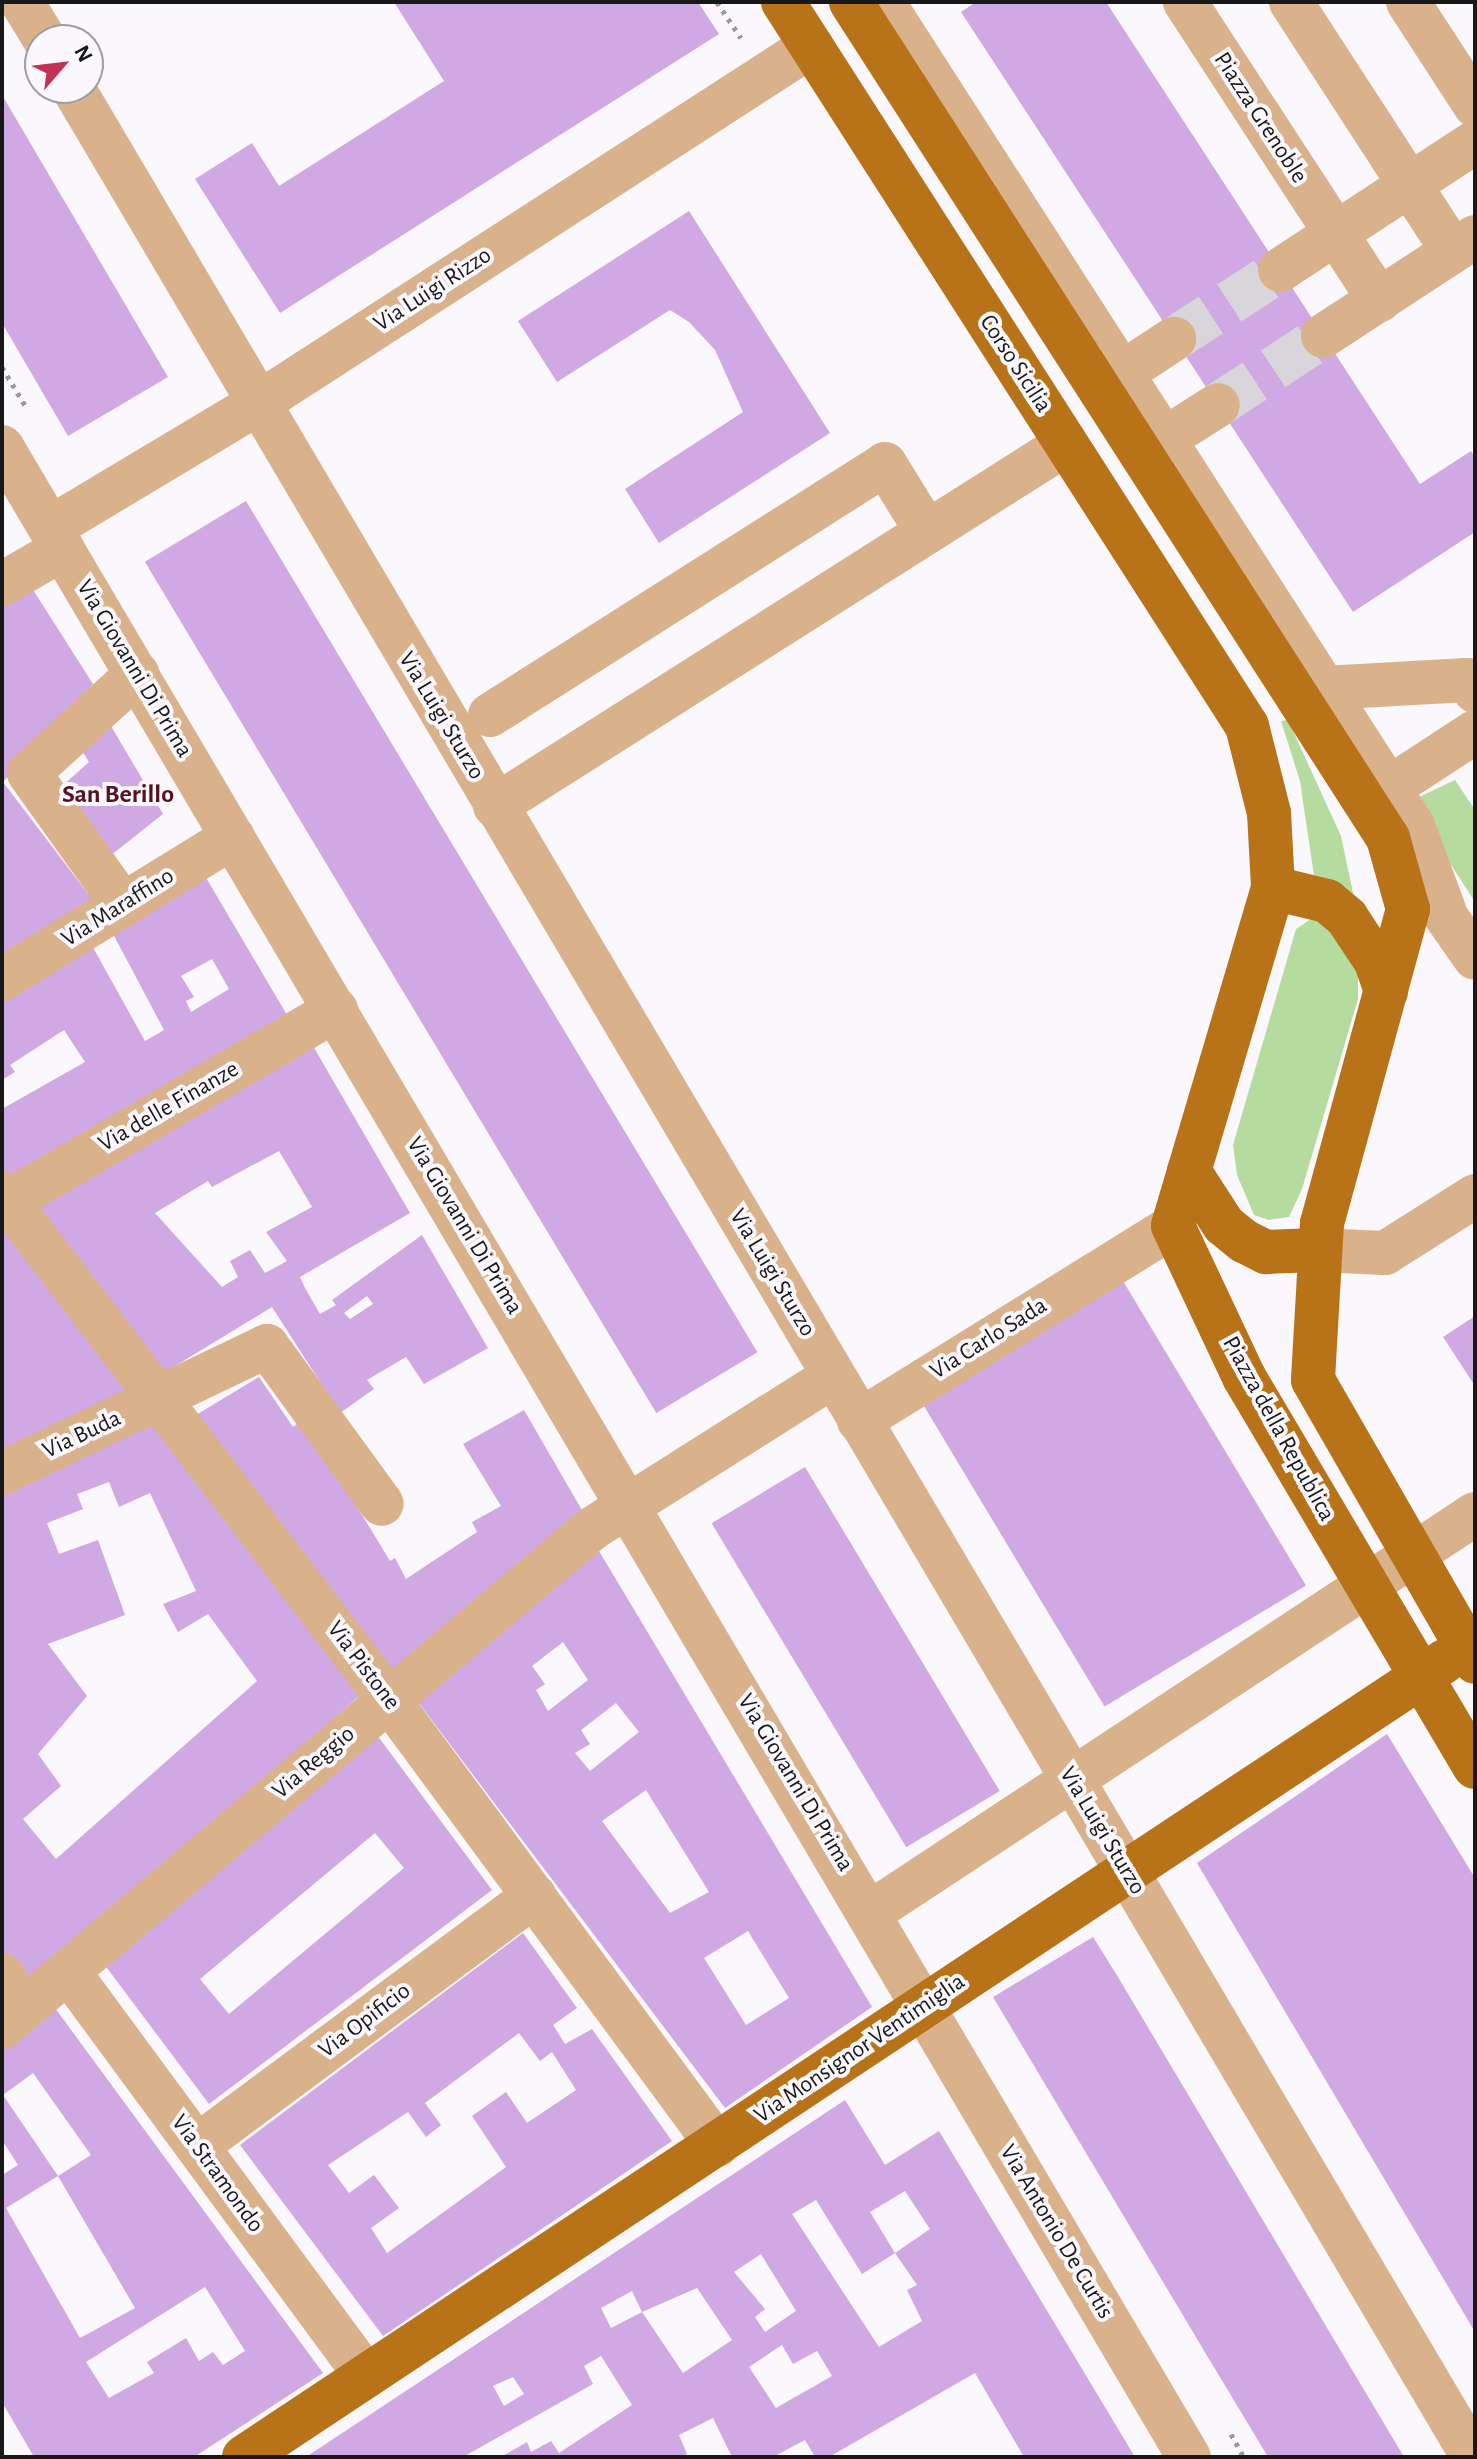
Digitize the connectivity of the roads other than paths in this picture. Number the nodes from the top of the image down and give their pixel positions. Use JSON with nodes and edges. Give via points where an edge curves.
{"nodes":[{"id":1,"x":22,"y":2,"type":"edge"},
{"id":2,"x":783,"y":2,"type":"edge"},
{"id":3,"x":1185,"y":2,"type":"edge"},
{"id":4,"x":1291,"y":2,"type":"edge"},
{"id":5,"x":1408,"y":2,"type":"edge"},
{"id":6,"x":868,"y":5,"type":"edge"},
{"id":7,"x":35,"y":24,"type":"edge"},
{"id":8,"x":811,"y":46,"type":"junction"},
{"id":9,"x":82,"y":104,"type":"edge"},
{"id":10,"x":1475,"y":105,"type":"edge"},
{"id":11,"x":1475,"y":142,"type":"edge"},
{"id":12,"x":1410,"y":185,"type":"junction"},
{"id":13,"x":1336,"y":234,"type":"junction"},
{"id":14,"x":1464,"y":244,"type":"edge"},
{"id":15,"x":1280,"y":270,"type":"tunnel mouth"},
{"id":16,"x":1379,"y":300,"type":"junction"},
{"id":17,"x":1323,"y":336,"type":"tunnel mouth"},
{"id":18,"x":1174,"y":339,"type":"tunnel mouth"},
{"id":19,"x":1110,"y":380,"type":"junction"},
{"id":20,"x":257,"y":404,"type":"junction"},
{"id":21,"x":1218,"y":405,"type":"tunnel mouth"},
{"id":22,"x":1066,"y":444,"type":"junction"},
{"id":23,"x":2,"y":447,"type":"edge"},
{"id":24,"x":1153,"y":447,"type":"junction"},
{"id":25,"x":927,"y":532,"type":"junction"},
{"id":26,"x":56,"y":538,"type":"junction"},
{"id":27,"x":2,"y":584,"type":"edge"},
{"id":28,"x":137,"y":674,"type":"junction"},
{"id":29,"x":1475,"y":691,"type":"edge"},
{"id":30,"x":1310,"y":692,"type":"junction"},
{"id":31,"x":490,"y":715,"type":"dead end"},
{"id":32,"x":1475,"y":732,"type":"edge"},
{"id":33,"x":1389,"y":788,"type":"junction"},
{"id":34,"x":495,"y":806,"type":"junction"},
{"id":35,"x":233,"y":837,"type":"junction"},
{"id":36,"x":1388,"y":838,"type":"junction"},
{"id":37,"x":1273,"y":888,"type":"junction"},
{"id":38,"x":123,"y":905,"type":"junction"},
{"id":39,"x":1444,"y":910,"type":"junction"},
{"id":40,"x":1475,"y":958,"type":"edge"},
{"id":41,"x":2,"y":979,"type":"edge"},
{"id":42,"x":1386,"y":991,"type":"junction"},
{"id":43,"x":336,"y":1010,"type":"junction"},
{"id":44,"x":1189,"y":1171,"type":"junction"},
{"id":45,"x":1475,"y":1196,"type":"edge"},
{"id":46,"x":4,"y":1199,"type":"edge"},
{"id":47,"x":1173,"y":1226,"type":"junction"},
{"id":48,"x":1318,"y":1250,"type":"junction"},
{"id":49,"x":833,"y":1376,"type":"junction"},
{"id":50,"x":161,"y":1398,"type":"junction"},
{"id":51,"x":859,"y":1421,"type":"junction"},
{"id":52,"x":2,"y":1473,"type":"edge"},
{"id":53,"x":629,"y":1503,"type":"junction"},
{"id":54,"x":382,"y":1504,"type":"dead end"},
{"id":55,"x":1475,"y":1514,"type":"edge"},
{"id":56,"x":1414,"y":1556,"type":"junction"},
{"id":57,"x":1368,"y":1587,"type":"junction"},
{"id":58,"x":1472,"y":1650,"type":"edge"},
{"id":59,"x":1421,"y":1677,"type":"junction"},
{"id":60,"x":389,"y":1700,"type":"junction"},
{"id":61,"x":1475,"y":1767,"type":"edge"},
{"id":62,"x":1073,"y":1783,"type":"junction"},
{"id":63,"x":1126,"y":1870,"type":"junction"},
{"id":64,"x":534,"y":1896,"type":"junction"},
{"id":65,"x":871,"y":1912,"type":"junction"},
{"id":66,"x":68,"y":1971,"type":"junction"},
{"id":67,"x":9,"y":2004,"type":"edge"},
{"id":68,"x":924,"y":2007,"type":"junction"},
{"id":69,"x":717,"y":2145,"type":"junction"},
{"id":70,"x":197,"y":2146,"type":"junction"},
{"id":71,"x":366,"y":2376,"type":"junction"},
{"id":72,"x":244,"y":2457,"type":"edge"},
{"id":73,"x":1189,"y":2457,"type":"edge"},
{"id":74,"x":1473,"y":2457,"type":"edge"}],
"edges":[{"from":1,"to":7,"type":"street"},
{"from":2,"to":8,"type":"main road","name":"Corso Sicilia"},
{"from":3,"to":13,"type":"street","name":"Piazza Grenoble"},
{"from":4,"to":12,"type":"street"},
{"from":5,"to":10,"type":"street"},
{"from":6,"to":19,"type":"main road"},
{"from":8,"to":20,"type":"street","name":"Via Luigi Rizzo"},
{"from":8,"to":22,"type":"main road","name":"Corso Sicilia"},
{"from":9,"to":20,"type":"street","name":"Via Luigi Sturzo"},
{"from":11,"to":12,"type":"street"},
{"from":12,"to":13,"type":"street"},
{"from":12,"to":14,"type":"street"},
{"from":13,"to":15,"type":"street"},
{"from":13,"to":16,"type":"street","name":"Piazza Grenoble"},
{"from":14,"to":16,"type":"street"},
{"from":16,"to":17,"type":"street"},
{"from":18,"to":19,"type":"street"},
{"from":19,"to":24,"type":"main road"},
{"from":20,"to":26,"type":"street","name":"Via Luigi Rizzo"},
{"from":20,"to":34,"type":"street","name":"Via Luigi Sturzo"},
{"from":21,"to":24,"type":"street"},
{"from":22,"to":25,"type":"street"},
{"from":22,"to":37,"type":"main road","name":"Corso Sicilia","via":[[1247,726],[1269,813]]},
{"from":23,"to":26,"type":"street","name":"Via Giovanni Di Prima"},
{"from":24,"to":30,"type":"main road"},
{"from":25,"to":31,"type":"street","via":[[885,464]]},
{"from":25,"to":34,"type":"street"},
{"from":26,"to":27,"type":"street","name":"Via Luigi Rizzo"},
{"from":26,"to":28,"type":"street","name":"Via Giovanni Di Prima"},
{"from":28,"to":35,"type":"street","name":"Via Giovanni Di Prima"},
{"from":28,"to":38,"type":"street","via":[[29,773]]},
{"from":29,"to":30,"type":"street","via":[[1467,680]]},
{"from":30,"to":33,"type":"street"},
{"from":30,"to":36,"type":"main road"},
{"from":32,"to":33,"type":"street"},
{"from":33,"to":39,"type":"street","via":[[1413,826]]},
{"from":34,"to":49,"type":"street","name":"Via Luigi Sturzo"},
{"from":35,"to":38,"type":"street","name":"Via Maraffino"},
{"from":35,"to":43,"type":"street","name":"Via Giovanni Di Prima"},
{"from":36,"to":39,"type":"street"},
{"from":36,"to":42,"type":"main road","via":[[1408,909]]},
{"from":37,"to":42,"type":"main road","via":[[1327,901],[1347,918],[1376,962]]},
{"from":37,"to":44,"type":"main road"},
{"from":38,"to":41,"type":"street","name":"Via Maraffino"},
{"from":39,"to":40,"type":"street"},
{"from":39,"to":42,"type":"street"},
{"from":42,"to":48,"type":"main road","via":[[1335,1168]]},
{"from":43,"to":46,"type":"street","name":"Via delle Finanze"},
{"from":43,"to":53,"type":"street","name":"Via Giovanni Di Prima"},
{"from":44,"to":47,"type":"main road"},
{"from":44,"to":48,"type":"main road","via":[[1224,1225],[1244,1241],[1266,1252]]},
{"from":45,"to":48,"type":"street","via":[[1385,1253]]},
{"from":46,"to":50,"type":"street","name":"Via Pistone"},
{"from":47,"to":51,"type":"street","name":"Via Carlo Sada"},
{"from":47,"to":57,"type":"main road","name":"Piazza della Republica","via":[[1244,1377]]},
{"from":48,"to":56,"type":"main road","via":[[1313,1380]]},
{"from":49,"to":51,"type":"street","name":"Via Luigi Sturzo"},
{"from":49,"to":53,"type":"street"},
{"from":50,"to":52,"type":"street","name":"Via Buda"},
{"from":50,"to":54,"type":"street","name":"Via Buda","via":[[267,1346]]},
{"from":50,"to":60,"type":"street","name":"Via Pistone"},
{"from":51,"to":62,"type":"street","name":"Via Luigi Sturzo"},
{"from":53,"to":60,"type":"street","name":"Via Reggio"},
{"from":53,"to":65,"type":"street","name":"Via Giovanni Di Prima"},
{"from":55,"to":56,"type":"street"},
{"from":56,"to":57,"type":"street"},
{"from":56,"to":58,"type":"main road"},
{"from":57,"to":59,"type":"main road","name":"Piazza della Republica"},
{"from":57,"to":62,"type":"street"},
{"from":58,"to":59,"type":"main road","name":"Via Monsignor Ventimiglia"},
{"from":59,"to":61,"type":"main road","name":"Piazza della Republica"},
{"from":59,"to":63,"type":"main road","name":"Via Monsignor Ventimiglia"},
{"from":60,"to":64,"type":"street","name":"Via Pistone"},
{"from":60,"to":66,"type":"street","name":"Via Reggio"},
{"from":62,"to":63,"type":"street","name":"Via Luigi Sturzo"},
{"from":62,"to":65,"type":"street"},
{"from":63,"to":68,"type":"main road","name":"Via Monsignor Ventimiglia"},
{"from":63,"to":74,"type":"street","name":"Via Luigi Sturzo"},
{"from":64,"to":69,"type":"street","name":"Via Pistone"},
{"from":64,"to":70,"type":"street","name":"Via Opificio"},
{"from":65,"to":68,"type":"street","name":"Via Giovanni Di Prima"},
{"from":66,"to":67,"type":"street","name":"Via Reggio"},
{"from":66,"to":70,"type":"street","name":"Via Stramondo"},
{"from":68,"to":69,"type":"main road","name":"Via Monsignor Ventimiglia"},
{"from":68,"to":73,"type":"street","name":"Via Antonio De Curtis"},
{"from":69,"to":71,"type":"main road","name":"Via Monsignor Ventimiglia"},
{"from":70,"to":71,"type":"street","name":"Via Stramondo"},
{"from":71,"to":72,"type":"main road","name":"Via Monsignor Ventimiglia"}]}
